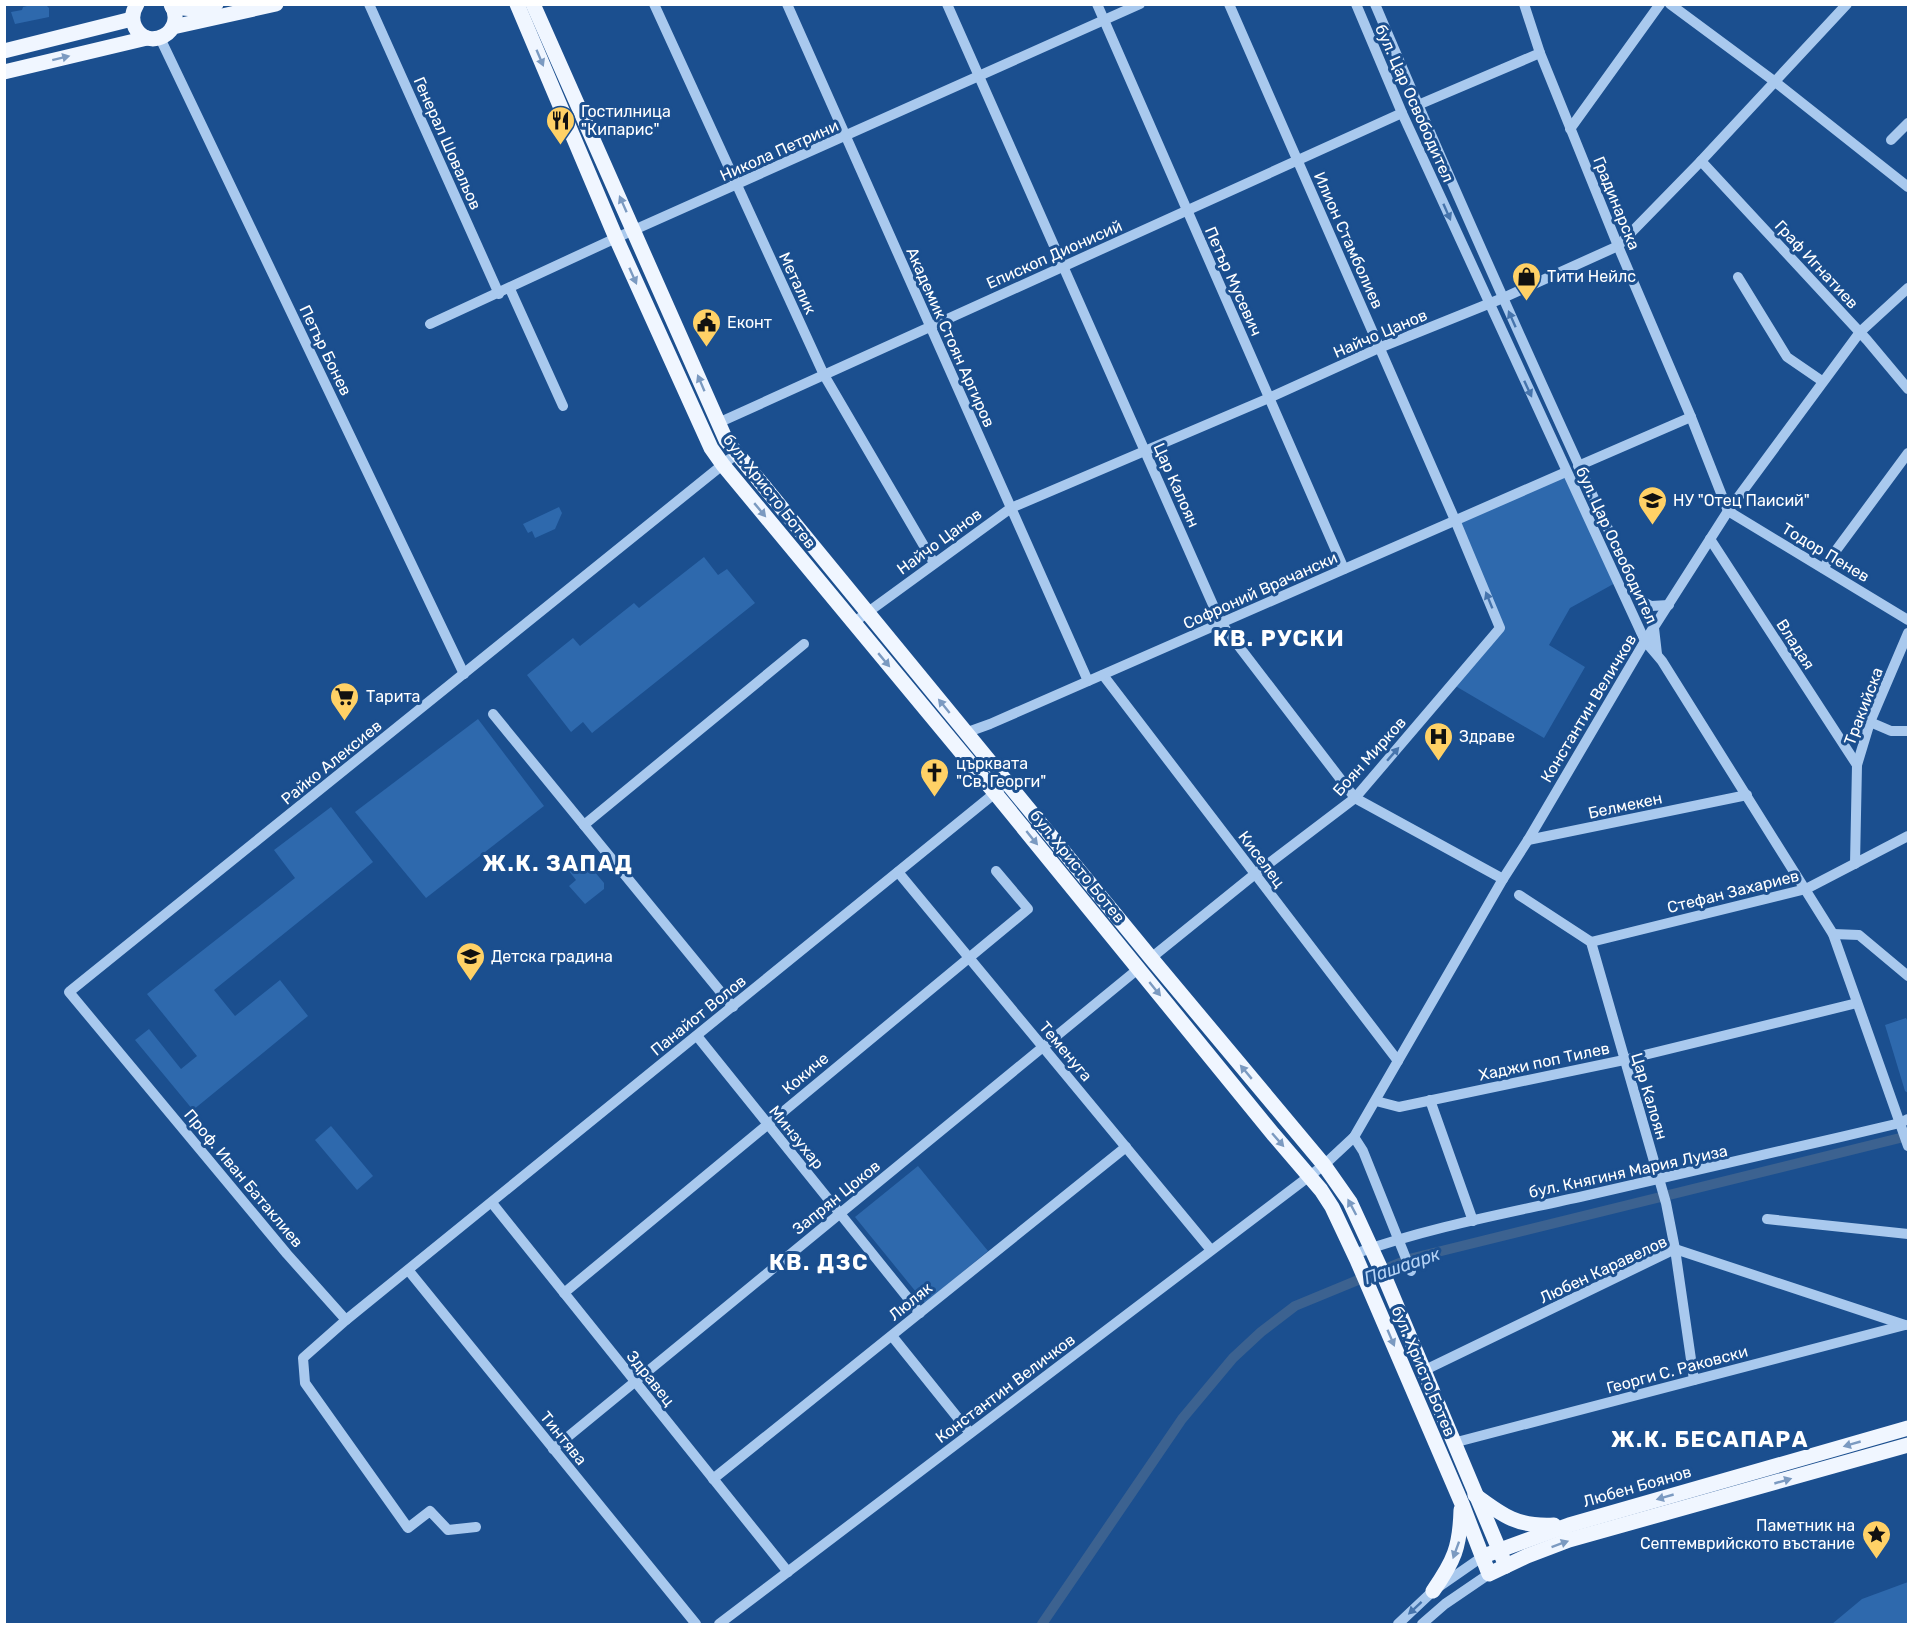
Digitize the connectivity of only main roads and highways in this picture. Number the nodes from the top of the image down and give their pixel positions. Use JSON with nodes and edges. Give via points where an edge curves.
{"nodes":[{"id":1,"x":216,"y":4,"type":"edge"},
{"id":2,"x":276,"y":4,"type":"edge"},
{"id":3,"x":517,"y":4,"type":"edge"},
{"id":4,"x":533,"y":4,"type":"edge"},
{"id":5,"x":172,"y":6,"type":"edge"},
{"id":6,"x":135,"y":9,"type":"edge"},
{"id":7,"x":173,"y":27,"type":"junction"},
{"id":8,"x":154,"y":38,"type":"junction"},
{"id":9,"x":4,"y":51,"type":"edge"},
{"id":10,"x":4,"y":72,"type":"edge"},
{"id":11,"x":1908,"y":1428,"type":"edge"},
{"id":12,"x":1908,"y":1445,"type":"edge"},
{"id":13,"x":1475,"y":1495,"type":"junction"},
{"id":14,"x":1462,"y":1504,"type":"junction"},
{"id":15,"x":1569,"y":1525,"type":"junction"},
{"id":16,"x":1498,"y":1549,"type":"junction"},
{"id":17,"x":1482,"y":1557,"type":"junction"},
{"id":18,"x":1506,"y":1566,"type":"junction"},
{"id":19,"x":1489,"y":1574,"type":"joint"},
{"id":20,"x":1433,"y":1592,"type":"road end"}],
"edges":[{"from":1,"to":5,"type":"main road","via":[[194,9]]},
{"from":2,"to":7,"type":"main road"},
{"from":3,"to":14,"type":"main road","name":"бул. Христо Ботев","one_way":true,"via":[[711,448],[1310,1175],[1332,1207],[1356,1257]]},
{"from":13,"to":4,"type":"main road","name":"бул. Христо Ботев","one_way":true,"via":[[1373,1250],[1350,1202],[1324,1165],[726,440],[725,420],[634,230]]},
{"from":5,"to":7,"type":"main road"},
{"from":6,"to":8,"type":"main road","via":[[137,31]]},
{"from":6,"to":9,"type":"main road"},
{"from":7,"to":8,"type":"main road"},
{"from":10,"to":8,"type":"main road","one_way":true},
{"from":11,"to":15,"type":"main road","name":"Любен Боянов","one_way":true},
{"from":18,"to":12,"type":"main road","name":"Любен Боянов","one_way":true,"via":[[1569,1540]]},
{"from":13,"to":15,"type":"main road","via":[[1516,1522]]},
{"from":13,"to":16,"type":"main road","name":"бул. Христо Ботев"},
{"from":14,"to":17,"type":"main road","name":"бул. Христо Ботев"},
{"from":14,"to":20,"type":"main road","one_way":true,"via":[[1460,1541],[1447,1572]]},
{"from":15,"to":16,"type":"main road","name":"Любен Боянов"},
{"from":16,"to":17,"type":"main road","name":"Любен Боянов"},
{"from":16,"to":18,"type":"main road","name":"бул. Христо Ботев"},
{"from":17,"to":19,"type":"main road","name":"бул. Христо Ботев"},
{"from":18,"to":19,"type":"main road","name":"Любен Боянов"}]}
